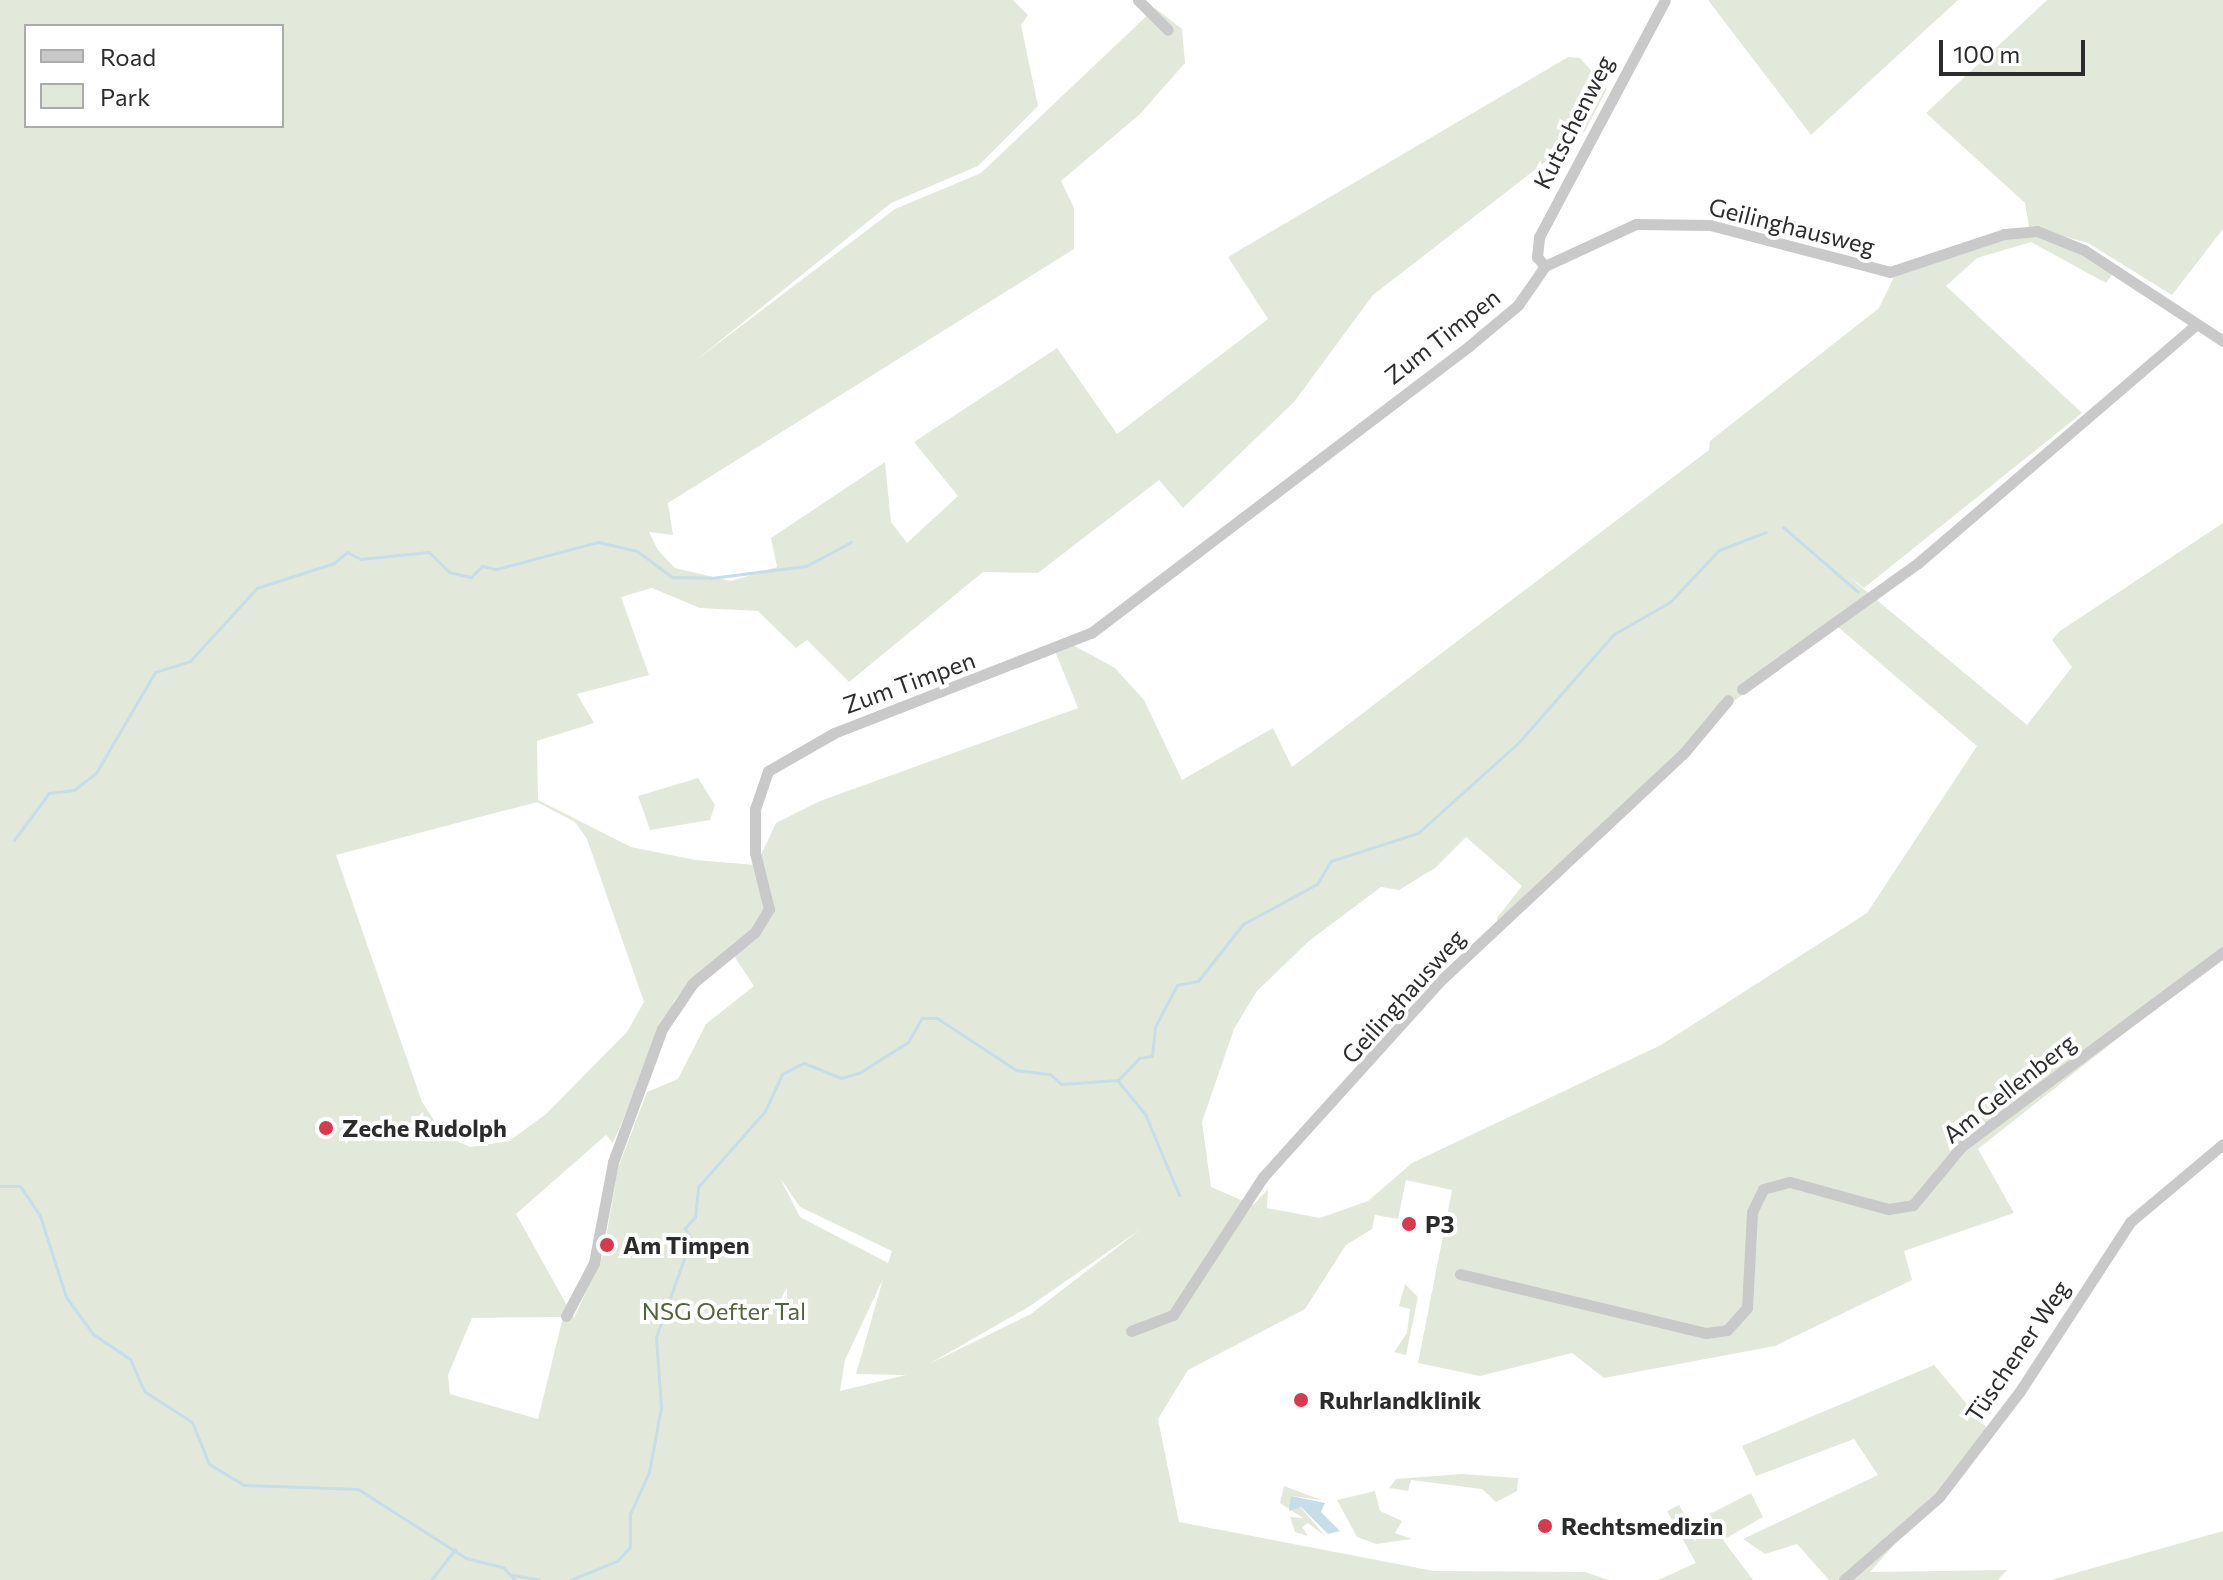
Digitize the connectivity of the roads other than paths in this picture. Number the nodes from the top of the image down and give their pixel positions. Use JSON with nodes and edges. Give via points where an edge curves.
{"nodes":[{"id":1,"x":1138,"y":0,"type":"edge"},
{"id":2,"x":1665,"y":0,"type":"edge"},
{"id":3,"x":1168,"y":30,"type":"dead end"},
{"id":4,"x":1545,"y":266,"type":"junction"},
{"id":5,"x":2197,"y":324,"type":"junction"},
{"id":6,"x":2223,"y":341,"type":"edge"},
{"id":7,"x":1742,"y":689,"type":"dead end"},
{"id":8,"x":1728,"y":700,"type":"dead end"},
{"id":9,"x":2223,"y":952,"type":"edge"},
{"id":10,"x":2223,"y":1144,"type":"edge"},
{"id":11,"x":1460,"y":1274,"type":"dead end"},
{"id":12,"x":566,"y":1316,"type":"dead end"},
{"id":13,"x":1131,"y":1331,"type":"dead end"},
{"id":14,"x":1844,"y":1580,"type":"edge"}],
"edges":[{"from":1,"to":3,"type":"street"},
{"from":2,"to":4,"type":"street","name":"Kutschenweg","via":[[1539,237],[1537,257]]},
{"from":4,"to":5,"type":"street","name":"Geilinghausweg","via":[[1636,224],[1710,225],[1890,272],[2004,234],[2037,231],[2084,250]]},
{"from":4,"to":12,"type":"street","name":"Zum Timpen","via":[[1518,305],[1469,346],[1091,633],[834,733],[768,771],[755,809],[755,853],[769,909],[755,932],[693,983],[662,1029],[613,1162],[594,1263]]},
{"from":5,"to":6,"type":"street","name":"Geilinghausweg"},
{"from":5,"to":7,"type":"street","via":[[1918,563]]},
{"from":8,"to":13,"type":"street","name":"Geilinghausweg","via":[[1683,754],[1450,971],[1263,1177],[1173,1315]]},
{"from":9,"to":11,"type":"street","name":"Am Gellenberg","via":[[1962,1146],[1913,1205],[1888,1209],[1790,1182],[1763,1189],[1752,1212],[1747,1308],[1727,1330],[1706,1333]]},
{"from":10,"to":14,"type":"street","name":"Tüschener Weg","via":[[2130,1222],[2020,1391],[1939,1497]]}]}
